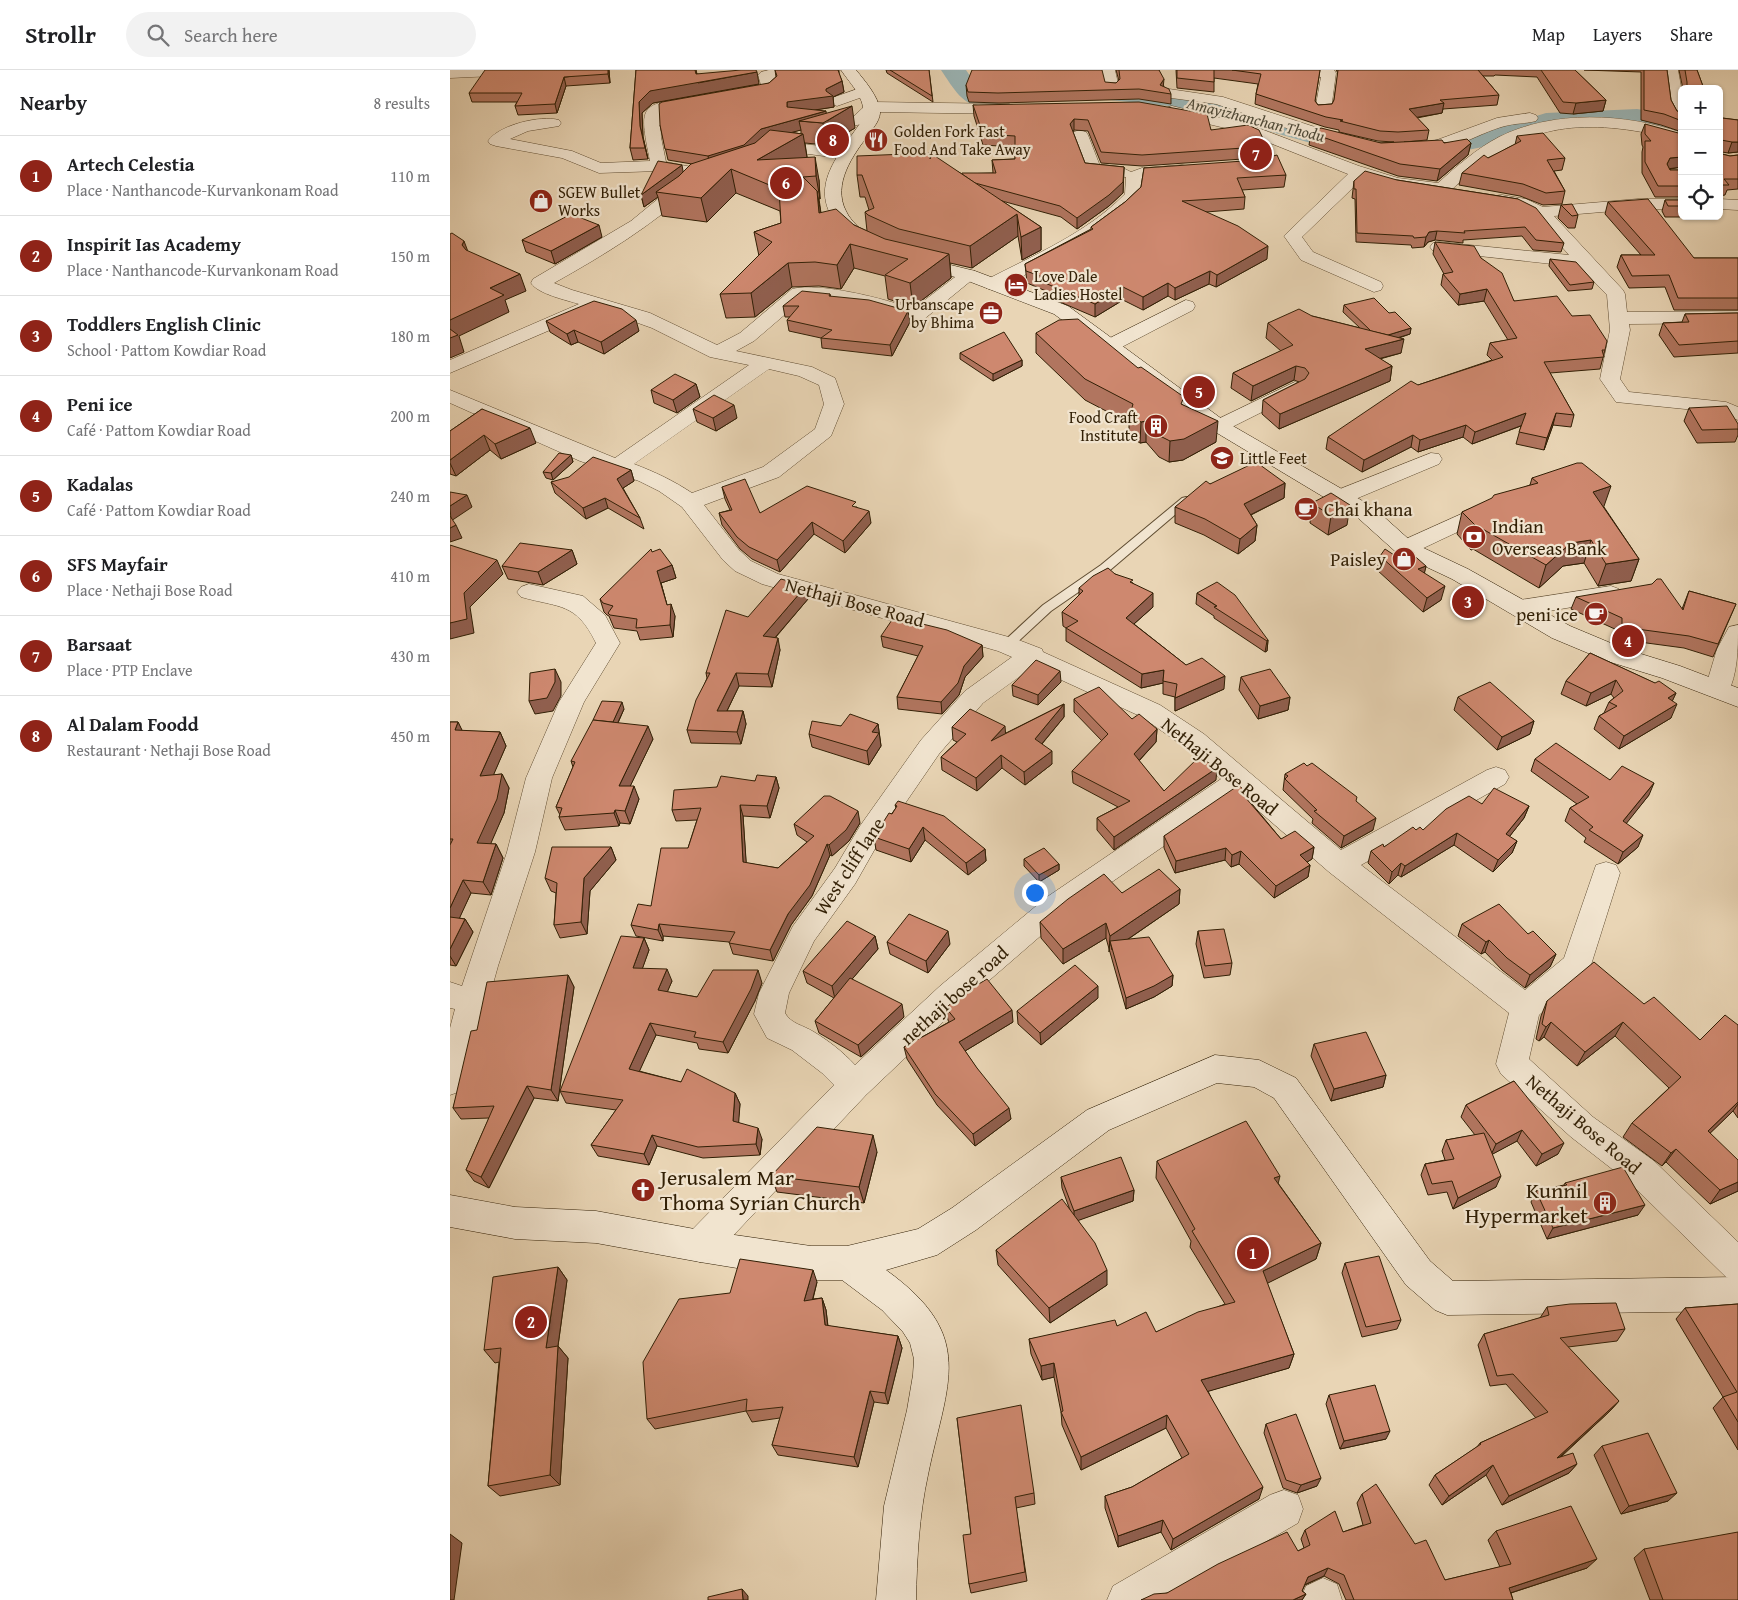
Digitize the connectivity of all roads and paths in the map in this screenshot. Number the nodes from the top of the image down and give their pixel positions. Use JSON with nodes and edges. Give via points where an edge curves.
{"nodes":[{"id":1,"x":536,"y":70,"type":"edge"},
{"id":2,"x":798,"y":70,"type":"edge"},
{"id":3,"x":848,"y":70,"type":"edge"},
{"id":4,"x":1108,"y":70,"type":"edge"},
{"id":5,"x":1671,"y":70,"type":"edge"},
{"id":6,"x":1302,"y":71,"type":"edge"},
{"id":7,"x":450,"y":74,"type":"edge"},
{"id":8,"x":1111,"y":88,"type":"junction"},
{"id":9,"x":1095,"y":89,"type":"edge"},
{"id":10,"x":1128,"y":90,"type":"edge"},
{"id":11,"x":1153,"y":92,"type":"edge"},
{"id":12,"x":1011,"y":94,"type":"edge"},
{"id":13,"x":868,"y":100,"type":"junction"},
{"id":14,"x":837,"y":101,"type":"dead end"},
{"id":15,"x":1678,"y":108,"type":"edge"},
{"id":16,"x":1021,"y":109,"type":"edge"},
{"id":17,"x":1156,"y":109,"type":"edge"},
{"id":18,"x":999,"y":110,"type":"junction"},
{"id":19,"x":1323,"y":110,"type":"edge"},
{"id":20,"x":1678,"y":118,"type":"edge"},
{"id":21,"x":553,"y":123,"type":"dead end"},
{"id":22,"x":1080,"y":135,"type":"dead end"},
{"id":23,"x":1678,"y":139,"type":"edge"},
{"id":24,"x":1362,"y":144,"type":"edge"},
{"id":25,"x":1300,"y":148,"type":"junction"},
{"id":26,"x":1407,"y":149,"type":"edge"},
{"id":27,"x":846,"y":154,"type":"junction"},
{"id":28,"x":1282,"y":157,"type":"dead end"},
{"id":29,"x":659,"y":166,"type":"junction"},
{"id":30,"x":1197,"y":169,"type":"edge"},
{"id":31,"x":1150,"y":172,"type":"junction"},
{"id":32,"x":1360,"y":172,"type":"junction"},
{"id":33,"x":1442,"y":189,"type":"junction"},
{"id":34,"x":1462,"y":192,"type":"edge"},
{"id":35,"x":1481,"y":196,"type":"edge"},
{"id":36,"x":1678,"y":204,"type":"edge"},
{"id":37,"x":1723,"y":204,"type":"edge"},
{"id":38,"x":1738,"y":205,"type":"edge"},
{"id":39,"x":1541,"y":212,"type":"junction"},
{"id":40,"x":872,"y":246,"type":"edge"},
{"id":41,"x":1435,"y":246,"type":"edge"},
{"id":42,"x":895,"y":257,"type":"edge"},
{"id":43,"x":1585,"y":262,"type":"junction"},
{"id":44,"x":969,"y":275,"type":"junction"},
{"id":45,"x":521,"y":280,"type":"edge"},
{"id":46,"x":540,"y":283,"type":"junction"},
{"id":47,"x":993,"y":284,"type":"junction"},
{"id":48,"x":1374,"y":286,"type":"dead end"},
{"id":49,"x":596,"y":303,"type":"junction"},
{"id":50,"x":1186,"y":306,"type":"dead end"},
{"id":51,"x":1738,"y":317,"type":"edge"},
{"id":52,"x":1619,"y":318,"type":"junction"},
{"id":53,"x":1111,"y":345,"type":"junction"},
{"id":54,"x":717,"y":353,"type":"junction"},
{"id":55,"x":765,"y":363,"type":"junction"},
{"id":56,"x":450,"y":367,"type":"edge"},
{"id":57,"x":1295,"y":388,"type":"edge"},
{"id":58,"x":455,"y":404,"type":"edge"},
{"id":59,"x":1738,"y":414,"type":"edge"},
{"id":60,"x":1219,"y":426,"type":"junction"},
{"id":61,"x":1431,"y":458,"type":"dead end"},
{"id":62,"x":595,"y":466,"type":"junction"},
{"id":63,"x":1338,"y":498,"type":"junction"},
{"id":64,"x":1186,"y":500,"type":"edge"},
{"id":65,"x":690,"y":502,"type":"junction"},
{"id":66,"x":1476,"y":514,"type":"edge"},
{"id":67,"x":1405,"y":548,"type":"junction"},
{"id":68,"x":1630,"y":591,"type":"edge"},
{"id":69,"x":529,"y":592,"type":"dead end"},
{"id":70,"x":1520,"y":608,"type":"junction"},
{"id":71,"x":1738,"y":633,"type":"edge"},
{"id":72,"x":1007,"y":645,"type":"junction"},
{"id":73,"x":1032,"y":655,"type":"junction"},
{"id":74,"x":1728,"y":694,"type":"edge"},
{"id":75,"x":1496,"y":777,"type":"dead end"},
{"id":76,"x":1239,"y":780,"type":"junction"},
{"id":77,"x":1339,"y":864,"type":"junction"},
{"id":78,"x":1606,"y":874,"type":"dead end"},
{"id":79,"x":461,"y":998,"type":"edge"},
{"id":80,"x":1525,"y":1008,"type":"junction"},
{"id":81,"x":450,"y":1081,"type":"edge"},
{"id":82,"x":855,"y":1085,"type":"junction"},
{"id":83,"x":450,"y":1211,"type":"edge"},
{"id":84,"x":700,"y":1246,"type":"junction"},
{"id":85,"x":847,"y":1263,"type":"junction"},
{"id":86,"x":1738,"y":1265,"type":"edge"},
{"id":87,"x":1738,"y":1294,"type":"edge"},
{"id":88,"x":1284,"y":1510,"type":"dead end"},
{"id":89,"x":896,"y":1600,"type":"edge"},
{"id":90,"x":1127,"y":1600,"type":"edge"}],
"edges":[{"from":1,"to":7,"type":"street"},
{"from":2,"to":29,"type":"street","via":[[766,75],[770,86],[766,90],[659,107],[652,113]]},
{"from":3,"to":13,"type":"street"},
{"from":4,"to":8,"type":"street"},
{"from":5,"to":15,"type":"street"},
{"from":6,"to":19,"type":"street","via":[[1330,73]]},
{"from":8,"to":9,"type":"street"},
{"from":8,"to":10,"type":"street"},
{"from":11,"to":24,"type":"street","via":[[1218,100],[1316,133]]},
{"from":12,"to":18,"type":"street","via":[[997,96]]},
{"from":13,"to":14,"type":"street"},
{"from":13,"to":18,"type":"street"},
{"from":13,"to":27,"type":"street","via":[[871,119]]},
{"from":13,"to":27,"type":"street","via":[[858,120],[764,151]]},
{"from":16,"to":18,"type":"street"},
{"from":17,"to":25,"type":"street","via":[[1247,129]]},
{"from":20,"to":26,"type":"street","via":[[1624,112],[1504,120],[1451,143]]},
{"from":21,"to":29,"type":"street","via":[[521,127],[496,141],[566,154],[599,168]]},
{"from":22,"to":31,"type":"street","via":[[1093,170]]},
{"from":23,"to":33,"type":"street","via":[[1633,126],[1585,122],[1534,128],[1506,139],[1477,158]]},
{"from":25,"to":28,"type":"street"},
{"from":25,"to":32,"type":"street"},
{"from":27,"to":40,"type":"street","via":[[836,170],[832,187],[835,204],[840,219],[864,243]]},
{"from":29,"to":46,"type":"street","via":[[709,174],[689,182],[614,240]]},
{"from":30,"to":31,"type":"street"},
{"from":31,"to":47,"type":"street","via":[[1134,177],[1133,195],[1112,215]]},
{"from":32,"to":33,"type":"street","via":[[1396,183]]},
{"from":32,"to":48,"type":"street","via":[[1293,236],[1307,256]]},
{"from":33,"to":34,"type":"street"},
{"from":35,"to":39,"type":"street","via":[[1520,203]]},
{"from":36,"to":39,"type":"street"},
{"from":37,"to":38,"type":"street"},
{"from":39,"to":43,"type":"street"},
{"from":41,"to":43,"type":"street"},
{"from":42,"to":44,"type":"street"},
{"from":43,"to":52,"type":"street","via":[[1616,294]]},
{"from":44,"to":47,"type":"street"},
{"from":44,"to":54,"type":"street","via":[[916,316],[835,296],[800,293],[765,324]]},
{"from":45,"to":46,"type":"street"},
{"from":46,"to":49,"type":"street"},
{"from":47,"to":53,"type":"street","via":[[1061,310]]},
{"from":49,"to":54,"type":"street","via":[[658,322]]},
{"from":49,"to":56,"type":"street"},
{"from":50,"to":53,"type":"street"},
{"from":51,"to":52,"type":"street"},
{"from":52,"to":59,"type":"street","via":[[1620,330],[1610,378],[1623,398],[1719,406]]},
{"from":53,"to":60,"type":"street"},
{"from":54,"to":55,"type":"street"},
{"from":55,"to":62,"type":"street"},
{"from":55,"to":65,"type":"street","via":[[804,372],[828,382],[834,404],[824,432],[771,472]]},
{"from":57,"to":60,"type":"street"},
{"from":58,"to":62,"type":"street","name":"Nethaji Bose Road"},
{"from":60,"to":63,"type":"street"},
{"from":61,"to":63,"type":"street"},
{"from":62,"to":65,"type":"street","name":"Nethaji Bose Road","via":[[648,476]]},
{"from":63,"to":67,"type":"street","via":[[1365,512]]},
{"from":64,"to":72,"type":"lane","via":[[1104,568],[1047,608]]},
{"from":65,"to":72,"type":"street","name":"Nethaji Bose Road","via":[[731,555],[743,566],[770,579]]},
{"from":66,"to":67,"type":"street"},
{"from":67,"to":70,"type":"street"},
{"from":68,"to":70,"type":"street"},
{"from":69,"to":79,"type":"street","via":[[574,602],[597,621],[608,643],[572,702],[539,778],[521,852]]},
{"from":70,"to":74,"type":"street","via":[[1561,632],[1616,655]]},
{"from":71,"to":74,"type":"street","via":[[1729,649]]},
{"from":72,"to":73,"type":"street","name":"Nethaji Bose Road"},
{"from":73,"to":76,"type":"street","name":"Nethaji Bose Road","via":[[1151,712],[1195,741]]},
{"from":73,"to":82,"type":"street","name":"West cliff lane","via":[[974,697],[930,747],[803,934],[774,992],[769,1014],[778,1029],[803,1041],[833,1063]]},
{"from":75,"to":77,"type":"street"},
{"from":76,"to":77,"type":"street","name":"Nethaji Bose Road"},
{"from":76,"to":82,"type":"street","name":"nethaji bose road","via":[[1057,905],[951,995]]},
{"from":77,"to":80,"type":"street","name":"Nethaji Bose Road"},
{"from":78,"to":80,"type":"street","via":[[1576,964]]},
{"from":79,"to":81,"type":"street"},
{"from":80,"to":86,"type":"street","name":"Nethaji Bose Road","via":[[1512,1064],[1582,1126],[1642,1172]]},
{"from":82,"to":84,"type":"street","name":"nethaji bose road"},
{"from":83,"to":84,"type":"street","via":[[516,1223],[596,1227]]},
{"from":84,"to":85,"type":"street","via":[[811,1263]]},
{"from":85,"to":87,"type":"street","via":[[925,1243],[964,1219],[1098,1120],[1215,1069],[1259,1074],[1285,1088],[1418,1274],[1447,1298],[1508,1294]]},
{"from":85,"to":89,"type":"street","via":[[889,1293],[916,1319],[930,1345],[931,1374],[926,1411],[909,1476],[898,1554]]},
{"from":88,"to":90,"type":"street"}]}
